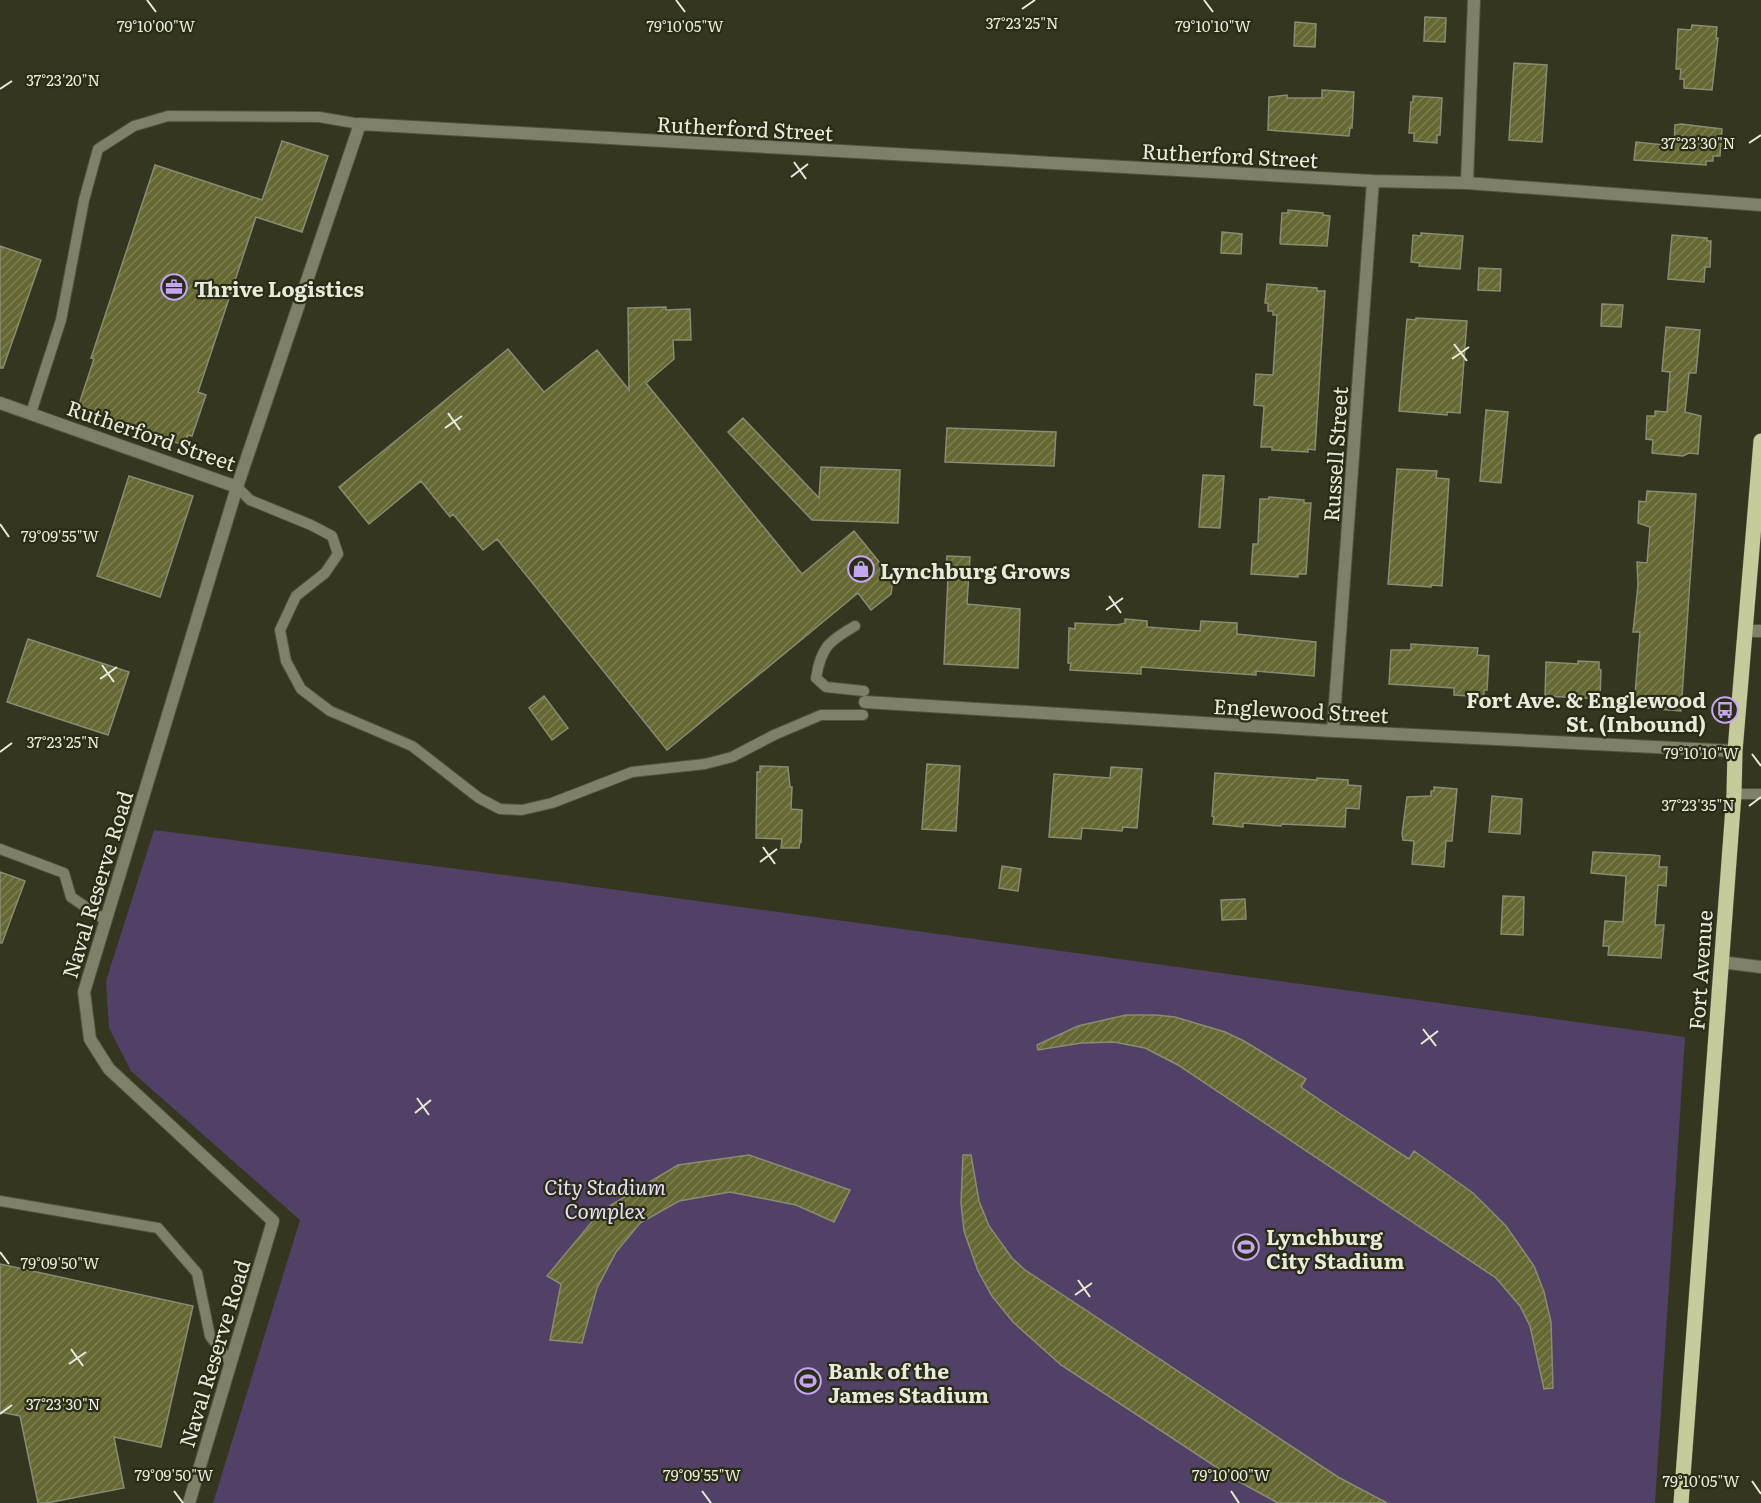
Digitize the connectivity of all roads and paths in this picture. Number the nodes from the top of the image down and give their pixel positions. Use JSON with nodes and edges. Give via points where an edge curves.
{"nodes":[{"id":1,"x":1474,"y":0,"type":"edge"},
{"id":2,"x":360,"y":124,"type":"junction"},
{"id":3,"x":1373,"y":181,"type":"junction"},
{"id":4,"x":1467,"y":183,"type":"junction"},
{"id":5,"x":1761,"y":205,"type":"edge"},
{"id":6,"x":0,"y":403,"type":"edge"},
{"id":7,"x":31,"y":413,"type":"junction"},
{"id":8,"x":1761,"y":441,"type":"edge"},
{"id":9,"x":237,"y":487,"type":"junction"},
{"id":10,"x":855,"y":626,"type":"dead end"},
{"id":11,"x":1754,"y":631,"type":"edge"},
{"id":12,"x":864,"y":697,"type":"joint"},
{"id":13,"x":862,"y":716,"type":"dead end"},
{"id":14,"x":1333,"y":731,"type":"junction"},
{"id":15,"x":1735,"y":751,"type":"junction"},
{"id":16,"x":1734,"y":794,"type":"junction"},
{"id":17,"x":1761,"y":794,"type":"edge"},
{"id":18,"x":0,"y":849,"type":"edge"},
{"id":19,"x":105,"y":920,"type":"junction"},
{"id":20,"x":1720,"y":962,"type":"junction"},
{"id":21,"x":1761,"y":967,"type":"edge"},
{"id":22,"x":0,"y":1202,"type":"edge"},
{"id":23,"x":231,"y":1362,"type":"junction"},
{"id":24,"x":189,"y":1503,"type":"edge"},
{"id":25,"x":1681,"y":1503,"type":"edge"}],
"edges":[{"from":1,"to":4,"type":"street"},
{"from":2,"to":3,"type":"street","name":"Rutherford Street"},
{"from":2,"to":7,"type":"lane","via":[[319,117],[168,116],[134,126],[98,148],[61,320]]},
{"from":2,"to":9,"type":"street","name":"Rutherford Street"},
{"from":3,"to":4,"type":"street","name":"Rutherford Street"},
{"from":3,"to":14,"type":"street","name":"Russell Street"},
{"from":4,"to":5,"type":"street","name":"Rutherford Street"},
{"from":6,"to":7,"type":"street","name":"Rutherford Street"},
{"from":7,"to":9,"type":"street","name":"Rutherford Street"},
{"from":8,"to":11,"type":"main road","name":"Fort Avenue"},
{"from":9,"to":13,"type":"lane","via":[[250,500],[332,536],[338,554],[325,573],[296,596],[280,630],[286,661],[301,689],[330,711],[412,746],[479,798],[500,809],[522,810],[552,803],[632,772],[732,757],[821,715]]},
{"from":9,"to":19,"type":"street","name":"Naval Reserve Road"},
{"from":10,"to":12,"type":"lane","via":[[832,639],[819,661],[816,678],[826,687]]},
{"from":11,"to":15,"type":"main road","name":"Fort Avenue"},
{"from":12,"to":14,"type":"street","name":"Englewood Street"},
{"from":14,"to":15,"type":"street","name":"Englewood Street"},
{"from":15,"to":16,"type":"main road","name":"Fort Avenue"},
{"from":16,"to":17,"type":"lane"},
{"from":16,"to":20,"type":"main road","name":"Fort Avenue"},
{"from":18,"to":19,"type":"lane","via":[[64,873],[71,897]]},
{"from":19,"to":23,"type":"street","name":"Naval Reserve Road","via":[[84,993],[90,1039],[109,1069],[273,1221]]},
{"from":20,"to":21,"type":"street"},
{"from":20,"to":25,"type":"main road","name":"Fort Avenue"},
{"from":22,"to":23,"type":"lane","via":[[158,1228],[197,1273],[210,1336]]},
{"from":23,"to":24,"type":"street","name":"Naval Reserve Road"}]}
